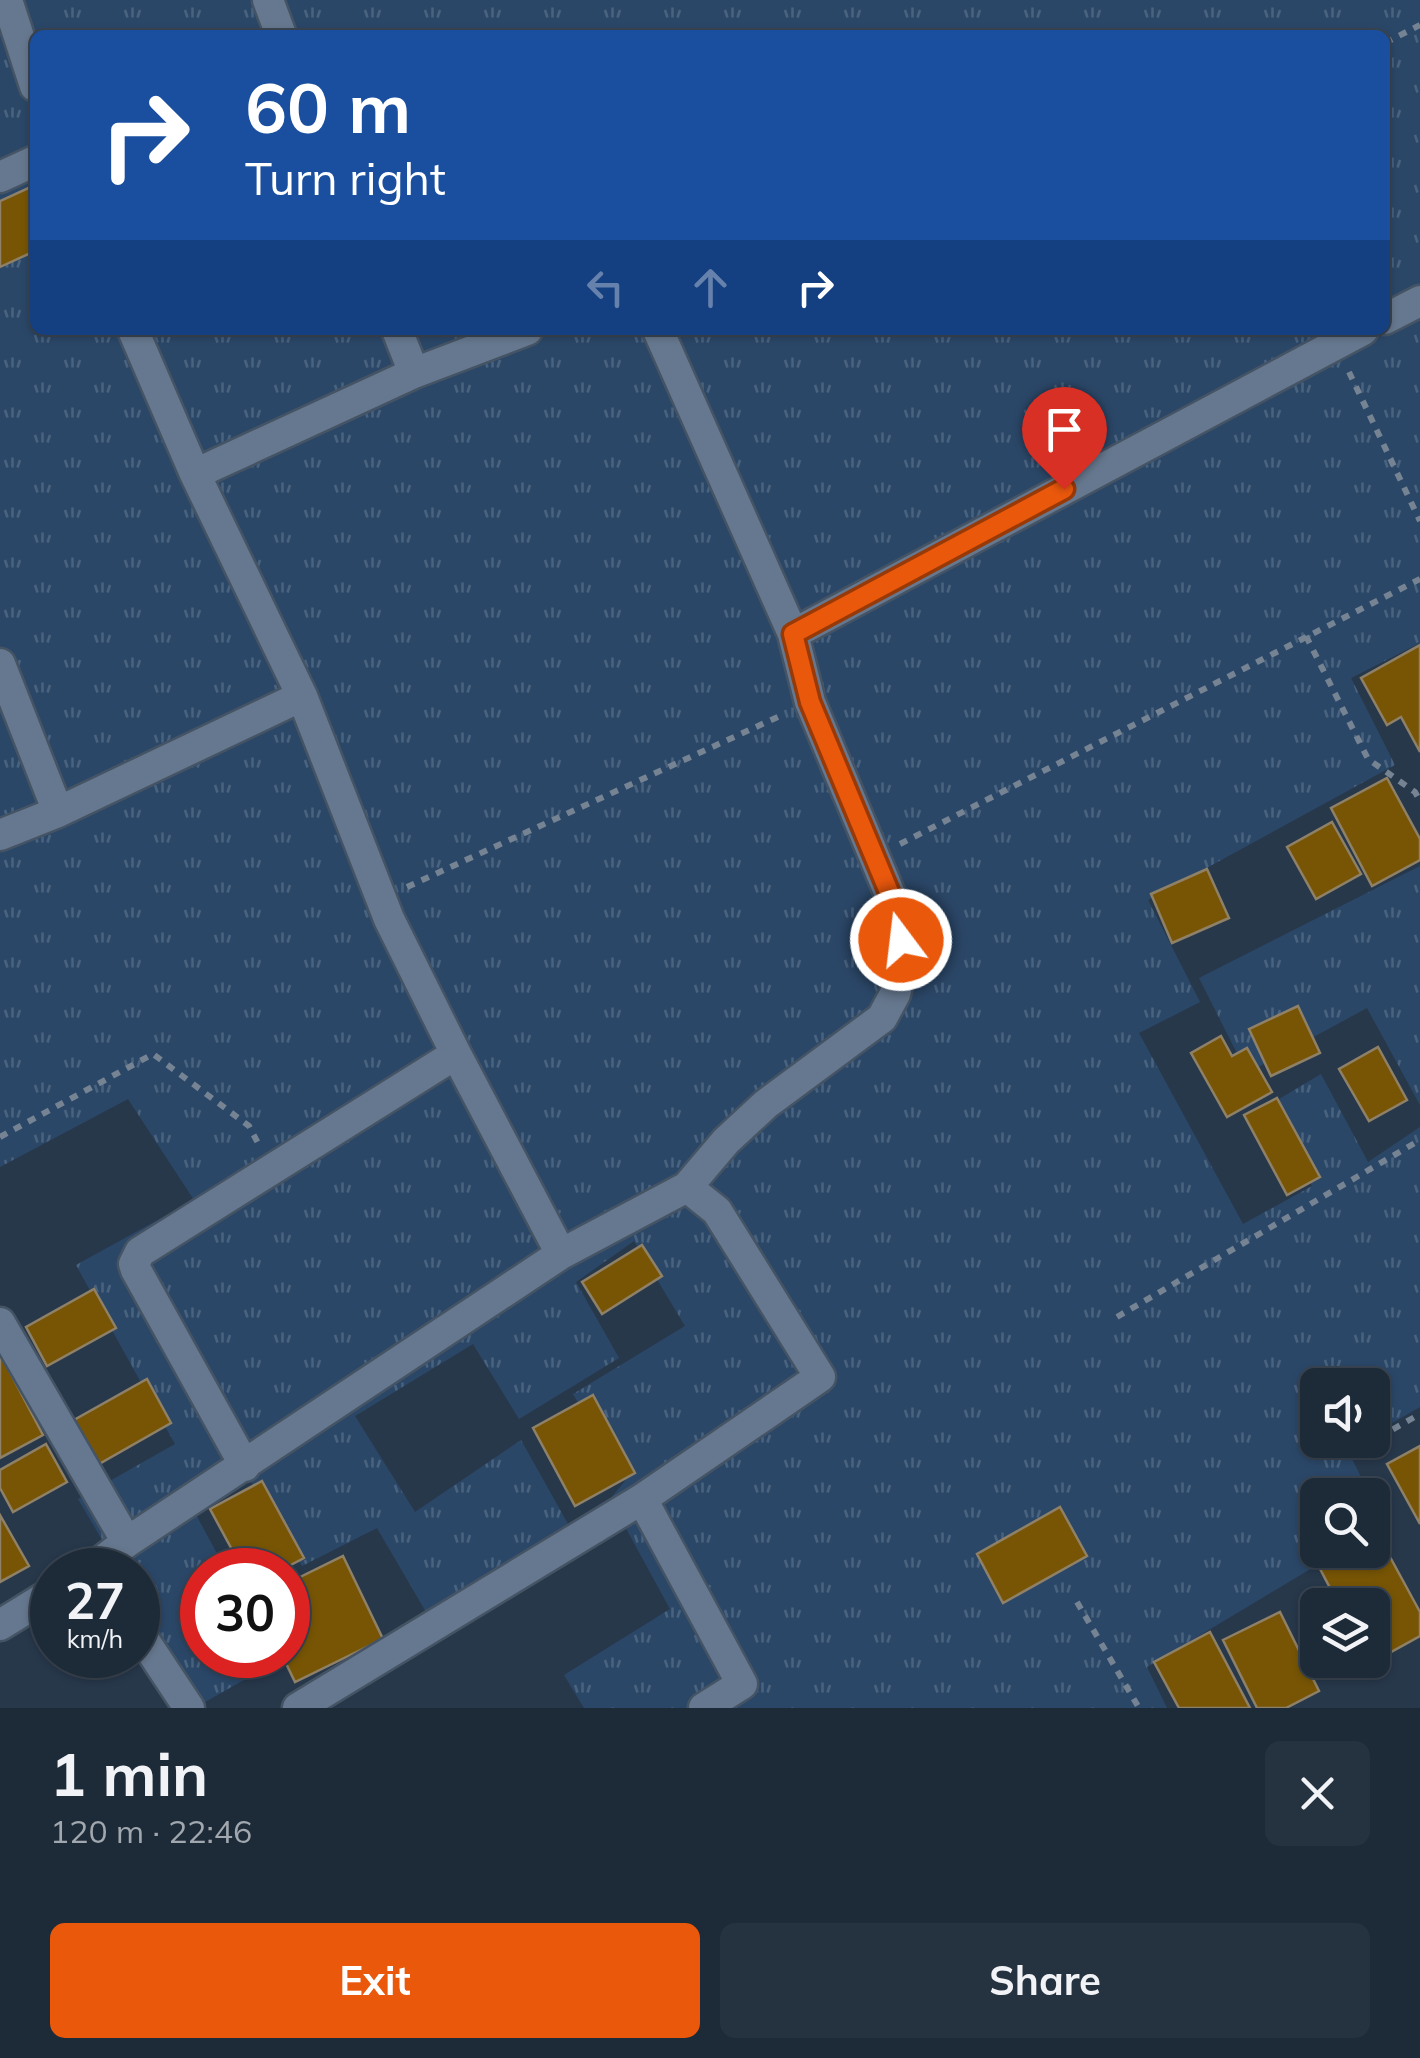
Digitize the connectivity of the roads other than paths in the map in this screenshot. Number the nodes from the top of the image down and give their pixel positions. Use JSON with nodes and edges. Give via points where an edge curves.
{"nodes":[{"id":1,"x":7,"y":0,"type":"edge"},
{"id":2,"x":268,"y":0,"type":"edge"},
{"id":3,"x":279,"y":30,"type":"edge"},
{"id":4,"x":30,"y":71,"type":"edge"},
{"id":5,"x":30,"y":163,"type":"edge"},
{"id":6,"x":0,"y":177,"type":"edge"},
{"id":7,"x":1420,"y":301,"type":"edge"},
{"id":8,"x":1390,"y":316,"type":"edge"},
{"id":9,"x":135,"y":335,"type":"edge"},
{"id":10,"x":399,"y":335,"type":"edge"},
{"id":11,"x":513,"y":335,"type":"edge"},
{"id":12,"x":660,"y":335,"type":"edge"},
{"id":13,"x":1350,"y":337,"type":"edge"},
{"id":14,"x":414,"y":373,"type":"junction"},
{"id":15,"x":195,"y":474,"type":"junction"},
{"id":16,"x":793,"y":634,"type":"junction"},
{"id":17,"x":0,"y":664,"type":"edge"},
{"id":18,"x":302,"y":696,"type":"junction"},
{"id":19,"x":58,"y":812,"type":"junction"},
{"id":20,"x":0,"y":835,"type":"edge"},
{"id":21,"x":456,"y":1054,"type":"junction"},
{"id":22,"x":687,"y":1187,"type":"junction"},
{"id":23,"x":561,"y":1254,"type":"junction"},
{"id":24,"x":0,"y":1322,"type":"edge"},
{"id":25,"x":245,"y":1466,"type":"junction"},
{"id":26,"x":642,"y":1500,"type":"junction"},
{"id":27,"x":127,"y":1542,"type":"junction"},
{"id":28,"x":120,"y":1548,"type":"edge"},
{"id":29,"x":30,"y":1607,"type":"edge"},
{"id":30,"x":0,"y":1625,"type":"edge"},
{"id":31,"x":160,"y":1664,"type":"edge"},
{"id":32,"x":189,"y":1708,"type":"edge"},
{"id":33,"x":298,"y":1708,"type":"edge"},
{"id":34,"x":704,"y":1708,"type":"edge"}],
"edges":[{"from":1,"to":4,"type":"street"},
{"from":2,"to":3,"type":"street"},
{"from":5,"to":6,"type":"street"},
{"from":7,"to":8,"type":"street"},
{"from":9,"to":15,"type":"street"},
{"from":10,"to":14,"type":"street"},
{"from":11,"to":14,"type":"street"},
{"from":12,"to":16,"type":"street"},
{"from":13,"to":16,"type":"street"},
{"from":14,"to":15,"type":"street"},
{"from":15,"to":18,"type":"street"},
{"from":16,"to":22,"type":"street","via":[[810,702],[899,916],[904,963],[882,1018],[766,1104]]},
{"from":17,"to":19,"type":"street"},
{"from":18,"to":19,"type":"street"},
{"from":18,"to":21,"type":"street","via":[[389,918]]},
{"from":19,"to":20,"type":"street"},
{"from":21,"to":23,"type":"street"},
{"from":21,"to":25,"type":"street","via":[[140,1252],[134,1264]]},
{"from":22,"to":23,"type":"street"},
{"from":22,"to":26,"type":"street","via":[[718,1211],[820,1377]]},
{"from":23,"to":25,"type":"street"},
{"from":24,"to":27,"type":"street"},
{"from":25,"to":27,"type":"street"},
{"from":26,"to":33,"type":"street"},
{"from":26,"to":34,"type":"street","via":[[742,1684]]},
{"from":27,"to":28,"type":"street"},
{"from":29,"to":30,"type":"street"},
{"from":31,"to":32,"type":"street"}]}
